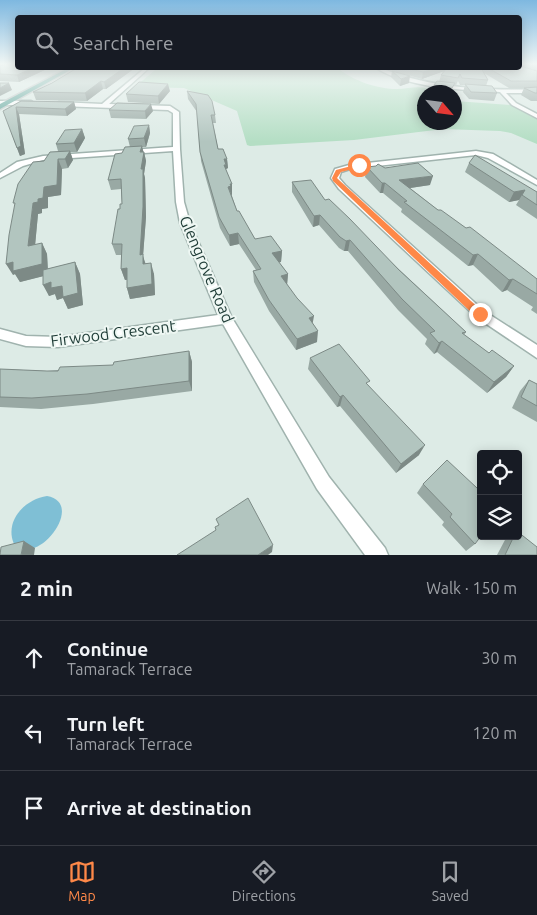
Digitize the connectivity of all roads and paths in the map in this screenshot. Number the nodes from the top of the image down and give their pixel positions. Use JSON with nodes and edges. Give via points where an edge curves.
{"nodes":[{"id":1,"x":29,"y":90,"type":"edge"},
{"id":2,"x":122,"y":90,"type":"edge"},
{"id":3,"x":485,"y":90,"type":"edge"},
{"id":4,"x":537,"y":91,"type":"edge"},
{"id":5,"x":502,"y":92,"type":"junction"},
{"id":6,"x":2,"y":104,"type":"edge"},
{"id":7,"x":104,"y":105,"type":"junction"},
{"id":8,"x":537,"y":116,"type":"edge"},
{"id":9,"x":176,"y":149,"type":"junction"},
{"id":10,"x":0,"y":176,"type":"edge"},
{"id":11,"x":537,"y":183,"type":"edge"},
{"id":12,"x":226,"y":319,"type":"junction"},
{"id":13,"x":0,"y":334,"type":"edge"},
{"id":14,"x":537,"y":352,"type":"edge"},
{"id":15,"x":378,"y":555,"type":"edge"}],
"edges":[{"from":1,"to":6,"type":"main road"},
{"from":2,"to":7,"type":"street"},
{"from":3,"to":5,"type":"street"},
{"from":4,"to":5,"type":"street"},
{"from":5,"to":8,"type":"street","via":[[514,104]]},
{"from":6,"to":7,"type":"street","name":"Glengrove Road"},
{"from":7,"to":9,"type":"street","name":"Glengrove Road","via":[[174,110],[177,114]]},
{"from":9,"to":10,"type":"street","via":[[43,158],[20,164]]},
{"from":9,"to":12,"type":"street","name":"Glengrove Road","via":[[180,202],[186,223]]},
{"from":11,"to":14,"type":"street","via":[[490,156],[476,153],[349,167],[338,171],[334,178],[480,314]]},
{"from":12,"to":13,"type":"street","name":"Firwood Crescent","via":[[58,342],[26,342]]},
{"from":12,"to":15,"type":"street","name":"Glengrove Road","via":[[323,483]]}]}
